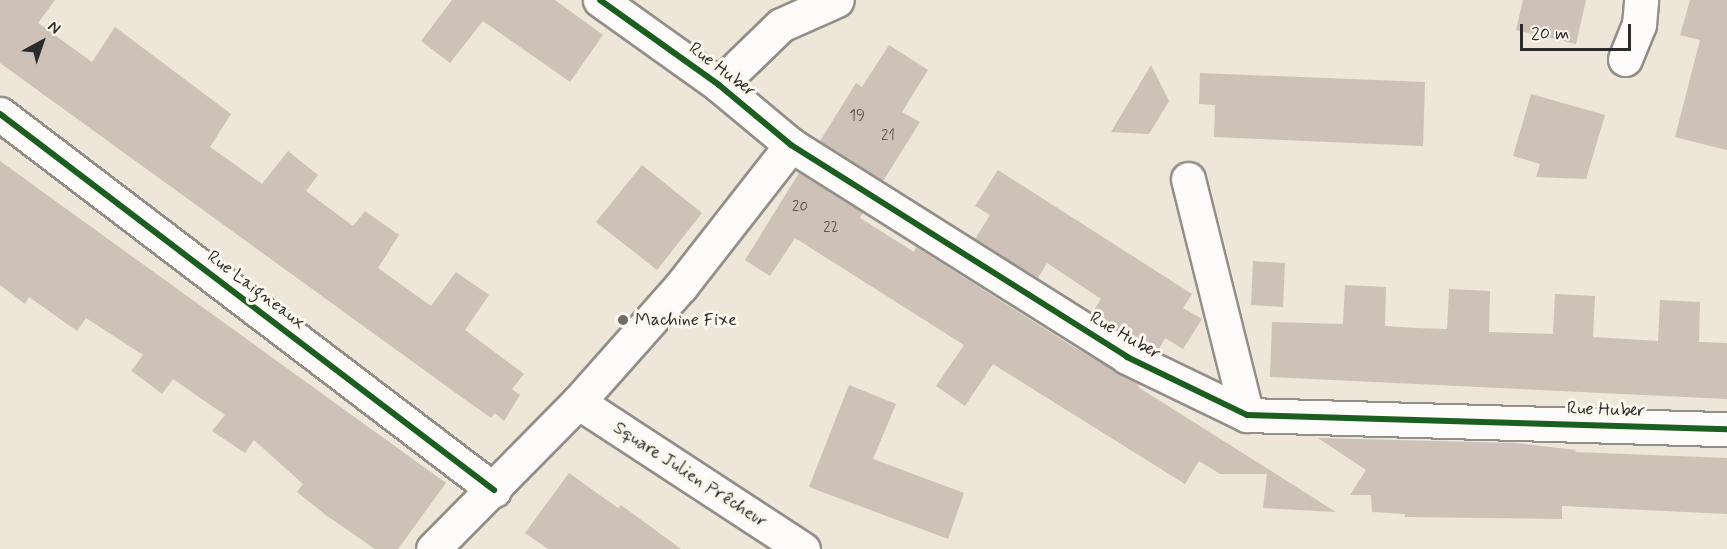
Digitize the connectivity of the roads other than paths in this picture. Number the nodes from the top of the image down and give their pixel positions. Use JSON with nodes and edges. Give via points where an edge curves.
{"nodes":[{"id":1,"x":600,"y":0,"type":"edge"},
{"id":2,"x":837,"y":0,"type":"edge"},
{"id":3,"x":1641,"y":0,"type":"edge"},
{"id":4,"x":1625,"y":59,"type":"dead end"},
{"id":5,"x":719,"y":85,"type":"junction"},
{"id":6,"x":0,"y":114,"type":"edge"},
{"id":7,"x":791,"y":145,"type":"junction"},
{"id":8,"x":1188,"y":179,"type":"dead end"},
{"id":9,"x":578,"y":402,"type":"junction"},
{"id":10,"x":1247,"y":415,"type":"junction"},
{"id":11,"x":1727,"y":429,"type":"edge"},
{"id":12,"x":494,"y":490,"type":"junction"},
{"id":13,"x":433,"y":549,"type":"edge"},
{"id":14,"x":803,"y":549,"type":"edge"}],
"edges":[{"from":1,"to":5,"type":"street","name":"Rue Huber"},
{"from":2,"to":5,"type":"street","via":[[781,25]]},
{"from":3,"to":4,"type":"street","via":[[1639,25]]},
{"from":5,"to":7,"type":"street","name":"Rue Huber"},
{"from":6,"to":12,"type":"street","name":"Rue Laigneaux"},
{"from":7,"to":9,"type":"street","via":[[681,286]]},
{"from":7,"to":10,"type":"street","name":"Rue Huber","via":[[1127,357]]},
{"from":8,"to":10,"type":"street"},
{"from":9,"to":12,"type":"street"},
{"from":9,"to":14,"type":"street","name":"Square Julien Prêcheur"},
{"from":10,"to":11,"type":"street","name":"Rue Huber"},
{"from":12,"to":13,"type":"street"}]}
